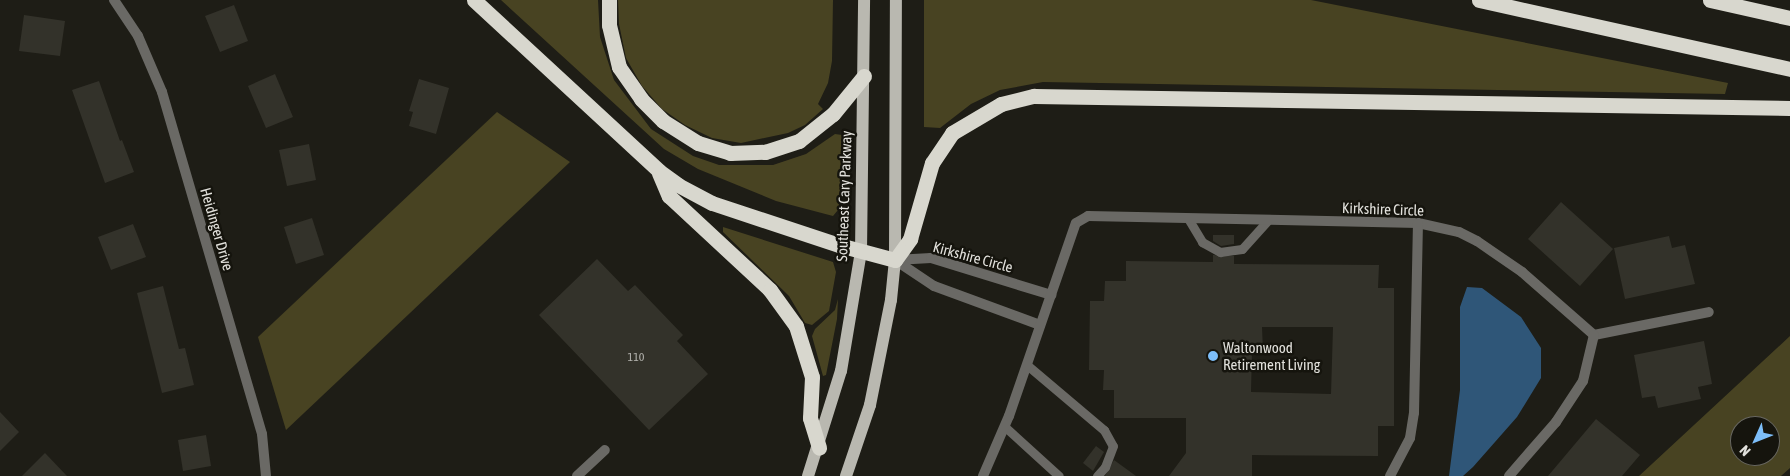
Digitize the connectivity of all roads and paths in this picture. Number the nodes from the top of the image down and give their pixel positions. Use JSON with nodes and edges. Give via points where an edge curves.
{"nodes":[{"id":1,"x":114,"y":0,"type":"edge"},
{"id":2,"x":474,"y":0,"type":"edge"},
{"id":3,"x":609,"y":0,"type":"edge"},
{"id":4,"x":864,"y":0,"type":"edge"},
{"id":5,"x":896,"y":0,"type":"edge"},
{"id":6,"x":1479,"y":0,"type":"edge"},
{"id":7,"x":1710,"y":0,"type":"edge"},
{"id":8,"x":1727,"y":2,"type":"edge"},
{"id":9,"x":1790,"y":18,"type":"edge"},
{"id":10,"x":1790,"y":70,"type":"edge"},
{"id":11,"x":864,"y":76,"type":"junction"},
{"id":12,"x":1790,"y":108,"type":"edge"},
{"id":13,"x":659,"y":171,"type":"junction"},
{"id":14,"x":1189,"y":220,"type":"junction"},
{"id":15,"x":1267,"y":221,"type":"junction"},
{"id":16,"x":1418,"y":223,"type":"junction"},
{"id":17,"x":862,"y":252,"type":"junction"},
{"id":18,"x":895,"y":260,"type":"junction"},
{"id":19,"x":1051,"y":296,"type":"junction"},
{"id":20,"x":1709,"y":312,"type":"dead end"},
{"id":21,"x":1040,"y":325,"type":"junction"},
{"id":22,"x":1594,"y":335,"type":"junction"},
{"id":23,"x":1026,"y":365,"type":"junction"},
{"id":24,"x":1004,"y":426,"type":"junction"},
{"id":25,"x":819,"y":448,"type":"junction"},
{"id":26,"x":605,"y":450,"type":"dead end"},
{"id":27,"x":266,"y":476,"type":"edge"},
{"id":28,"x":578,"y":476,"type":"edge"},
{"id":29,"x":808,"y":476,"type":"edge"},
{"id":30,"x":846,"y":476,"type":"edge"},
{"id":31,"x":983,"y":476,"type":"edge"},
{"id":32,"x":1060,"y":476,"type":"edge"},
{"id":33,"x":1097,"y":476,"type":"edge"},
{"id":34,"x":1390,"y":476,"type":"edge"},
{"id":35,"x":1509,"y":476,"type":"edge"}],
"edges":[{"from":1,"to":27,"type":"street","name":"Heidinger Drive","via":[[138,36],[159,84],[262,434]]},
{"from":2,"to":13,"type":"highway"},
{"from":3,"to":11,"type":"highway","via":[[609,25],[619,67],[640,99],[663,122],[698,143],[730,153],[765,152],[798,141],[819,129]]},
{"from":4,"to":11,"type":"main road","name":"Southeast Cary Parkway"},
{"from":5,"to":18,"type":"main road"},
{"from":6,"to":10,"type":"highway"},
{"from":7,"to":8,"type":"highway"},
{"from":8,"to":9,"type":"highway"},
{"from":11,"to":17,"type":"main road","name":"Southeast Cary Parkway"},
{"from":12,"to":18,"type":"highway","via":[[1034,96],[1001,104],[952,134],[932,163],[910,239]]},
{"from":13,"to":17,"type":"highway","via":[[712,203]]},
{"from":13,"to":25,"type":"highway","via":[[669,196],[770,290],[796,326],[812,377],[810,418]]},
{"from":14,"to":15,"type":"street","name":"Kirkshire Circle"},
{"from":14,"to":15,"type":"lane","via":[[1202,242],[1220,252],[1242,249]]},
{"from":14,"to":19,"type":"street","name":"Kirkshire Circle","via":[[1088,216],[1076,223]]},
{"from":15,"to":16,"type":"street","name":"Kirkshire Circle"},
{"from":16,"to":22,"type":"street","name":"Kirkshire Circle","via":[[1459,232],[1477,241],[1522,272]]},
{"from":16,"to":34,"type":"street","via":[[1414,413],[1410,438]]},
{"from":17,"to":18,"type":"highway"},
{"from":17,"to":25,"type":"main road","name":"Southeast Cary Parkway","via":[[841,371]]},
{"from":18,"to":19,"type":"street","name":"Kirkshire Circle","via":[[932,258]]},
{"from":18,"to":21,"type":"street","via":[[934,286]]},
{"from":18,"to":30,"type":"main road","via":[[886,329],[870,405]]},
{"from":19,"to":21,"type":"street","name":"Kirkshire Circle"},
{"from":20,"to":22,"type":"street"},
{"from":21,"to":23,"type":"street","name":"Kirkshire Circle"},
{"from":22,"to":35,"type":"street","via":[[1583,381],[1556,422]]},
{"from":23,"to":24,"type":"street","name":"Kirkshire Circle"},
{"from":23,"to":33,"type":"lane","via":[[1104,430],[1113,446],[1105,468]]},
{"from":24,"to":31,"type":"street","name":"Kirkshire Circle"},
{"from":24,"to":32,"type":"lane"},
{"from":25,"to":29,"type":"main road","name":"Southeast Cary Parkway"},
{"from":26,"to":28,"type":"street"}]}
